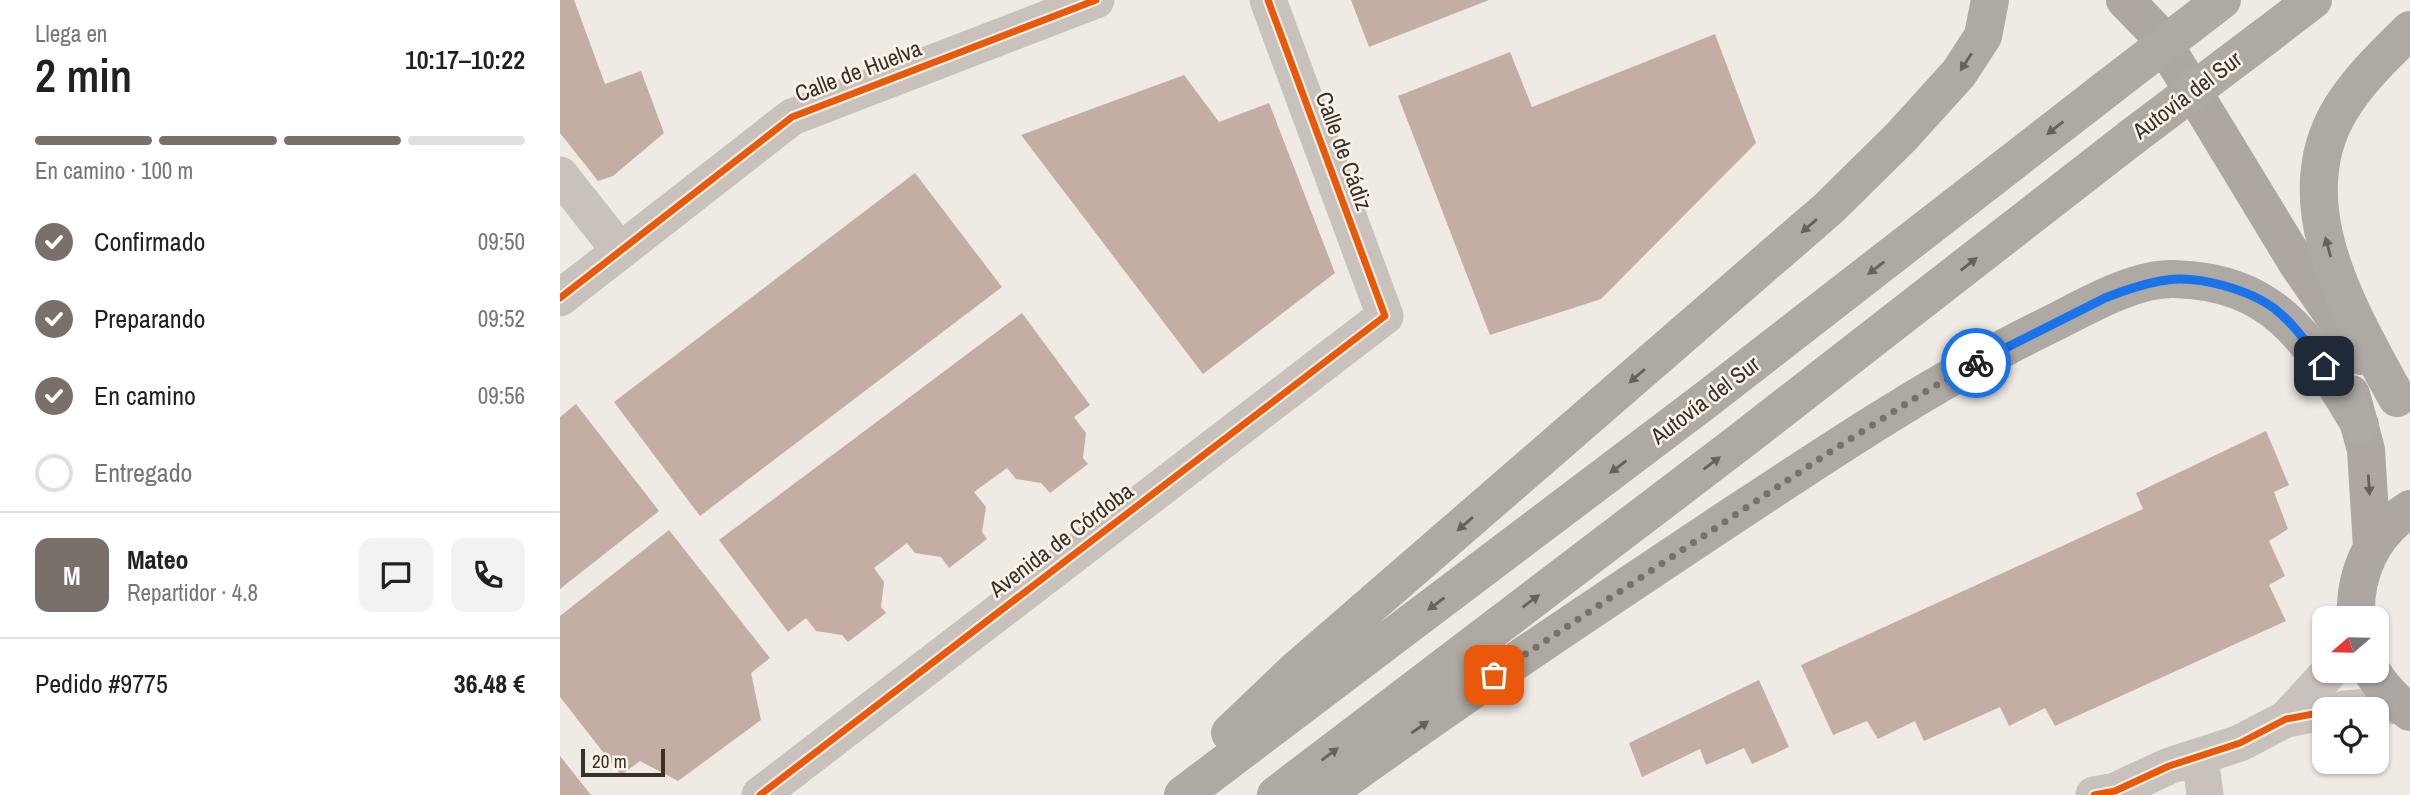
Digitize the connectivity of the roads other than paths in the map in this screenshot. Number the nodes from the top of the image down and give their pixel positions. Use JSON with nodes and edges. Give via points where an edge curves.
{"nodes":[{"id":1,"x":1096,"y":0,"type":"edge"},
{"id":2,"x":1268,"y":0,"type":"edge"},
{"id":3,"x":1990,"y":0,"type":"edge"},
{"id":4,"x":2124,"y":0,"type":"edge"},
{"id":5,"x":2222,"y":0,"type":"edge"},
{"id":6,"x":2313,"y":0,"type":"edge"},
{"id":7,"x":2155,"y":17,"type":"edge"},
{"id":8,"x":2410,"y":30,"type":"edge"},
{"id":9,"x":560,"y":175,"type":"edge"},
{"id":10,"x":620,"y":251,"type":"junction"},
{"id":11,"x":2297,"y":263,"type":"junction"},
{"id":12,"x":560,"y":298,"type":"edge"},
{"id":13,"x":1385,"y":316,"type":"joint"},
{"id":14,"x":2403,"y":404,"type":"edge"},
{"id":15,"x":2360,"y":425,"type":"junction"},
{"id":16,"x":2410,"y":509,"type":"edge"},
{"id":17,"x":2372,"y":547,"type":"junction"},
{"id":18,"x":2355,"y":606,"type":"edge"},
{"id":19,"x":2319,"y":683,"type":"edge"},
{"id":20,"x":2379,"y":683,"type":"edge"},
{"id":21,"x":2405,"y":709,"type":"edge"},
{"id":22,"x":2312,"y":714,"type":"edge"},
{"id":23,"x":2286,"y":719,"type":"junction"},
{"id":24,"x":2200,"y":756,"type":"junction"},
{"id":25,"x":760,"y":795,"type":"edge"},
{"id":26,"x":1165,"y":795,"type":"edge"},
{"id":27,"x":1182,"y":795,"type":"edge"},
{"id":28,"x":1276,"y":795,"type":"edge"},
{"id":29,"x":1324,"y":795,"type":"edge"},
{"id":30,"x":2094,"y":795,"type":"edge"},
{"id":31,"x":2205,"y":795,"type":"edge"}],
"edges":[{"from":1,"to":10,"type":"street","name":"Calle de Huelva","via":[[792,117]]},
{"from":2,"to":13,"type":"street","name":"Calle de Cádiz"},
{"from":3,"to":26,"type":"highway","one_way":true,"via":[[1983,36],[1959,73],[1829,208],[1296,670]]},
{"from":4,"to":7,"type":"main road"},
{"from":5,"to":27,"type":"highway","name":"Autovía del Sur","one_way":true,"bridge":true,"via":[[1707,399]]},
{"from":28,"to":6,"type":"highway","name":"Autovía del Sur","one_way":true,"bridge":true},
{"from":7,"to":11,"type":"main road"},
{"from":14,"to":8,"type":"highway","one_way":true,"via":[[2359,328],[2330,257],[2318,178],[2326,142],[2342,107]]},
{"from":9,"to":10,"type":"street"},
{"from":10,"to":12,"type":"street","name":"Calle de Huelva"},
{"from":11,"to":14,"type":"main road","via":[[2372,373]]},
{"from":11,"to":15,"type":"main road","via":[[2337,356]]},
{"from":13,"to":25,"type":"street","name":"Avenida de Córdoba"},
{"from":15,"to":17,"type":"main road","one_way":true,"via":[[2369,475]]},
{"from":29,"to":15,"type":"highway","one_way":true,"via":[[1541,643],[1928,390],[2003,347],[2127,289],[2170,279],[2206,282],[2251,295],[2301,335]]},
{"from":16,"to":17,"type":"main road","via":[[2395,519]]},
{"from":17,"to":18,"type":"main road","via":[[2362,568]]},
{"from":19,"to":23,"type":"street"},
{"from":20,"to":21,"type":"main road"},
{"from":22,"to":23,"type":"street"},
{"from":23,"to":24,"type":"street","via":[[2240,743]]},
{"from":24,"to":30,"type":"street"},
{"from":24,"to":31,"type":"street"}]}
